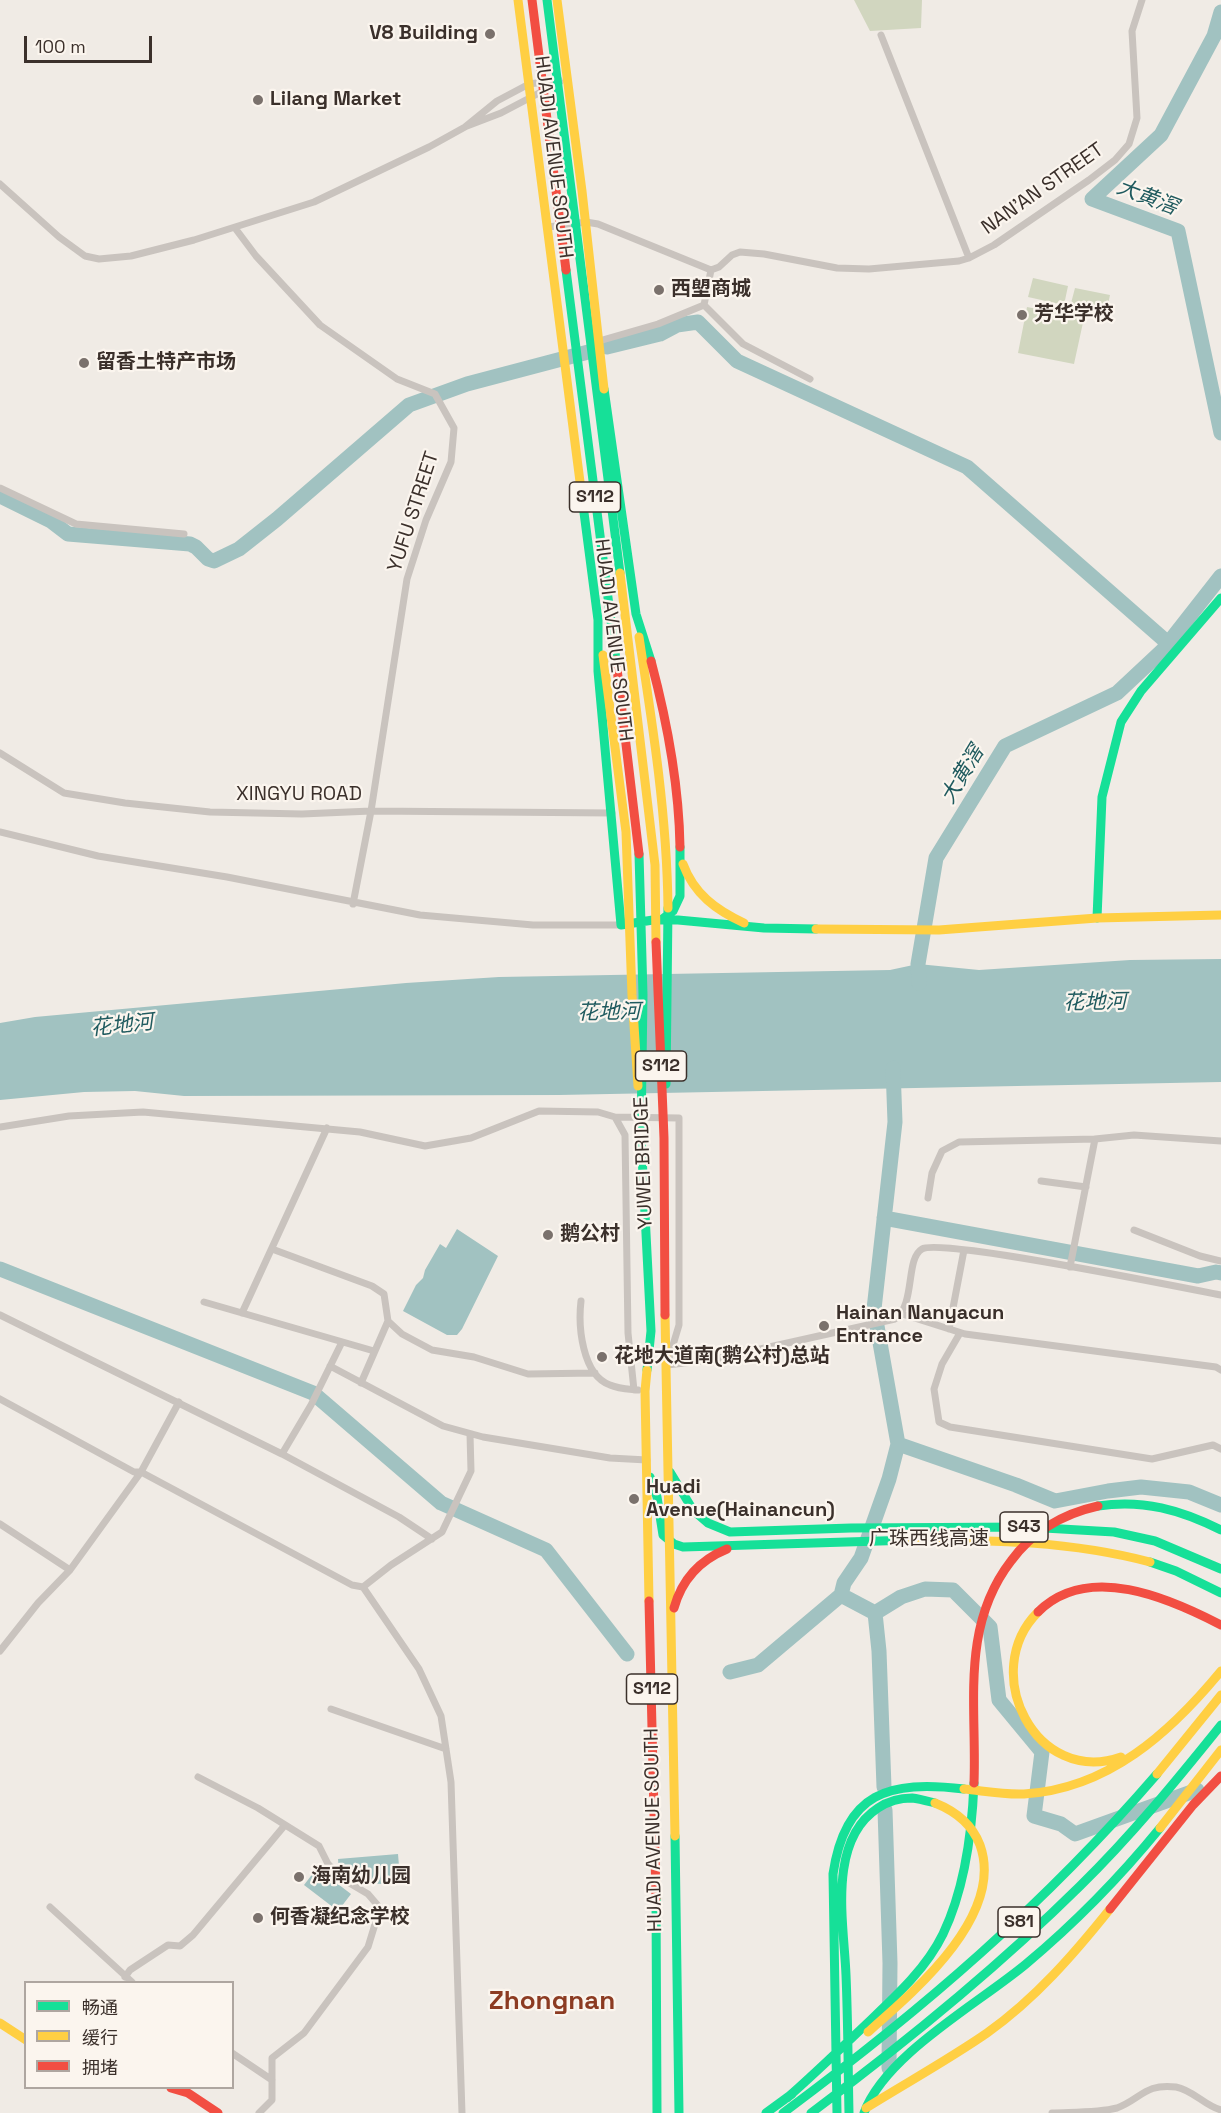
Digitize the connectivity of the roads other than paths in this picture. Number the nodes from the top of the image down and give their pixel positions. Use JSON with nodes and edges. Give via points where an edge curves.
{"nodes":[{"id":1,"x":518,"y":0,"type":"edge"},
{"id":2,"x":532,"y":0,"type":"edge"},
{"id":3,"x":547,"y":0,"type":"edge"},
{"id":4,"x":557,"y":0,"type":"edge"},
{"id":5,"x":1142,"y":0,"type":"edge"},
{"id":6,"x":881,"y":34,"type":"dead end"},
{"id":7,"x":568,"y":78,"type":"junction"},
{"id":8,"x":529,"y":84,"type":"junction"},
{"id":9,"x":531,"y":98,"type":"junction"},
{"id":10,"x":465,"y":127,"type":"junction"},
{"id":11,"x":0,"y":184,"type":"edge"},
{"id":12,"x":586,"y":222,"type":"junction"},
{"id":13,"x":548,"y":227,"type":"junction"},
{"id":14,"x":235,"y":228,"type":"junction"},
{"id":15,"x":969,"y":258,"type":"junction"},
{"id":16,"x":711,"y":270,"type":"junction"},
{"id":17,"x":704,"y":305,"type":"junction"},
{"id":18,"x":599,"y":341,"type":"junction"},
{"id":19,"x":810,"y":379,"type":"dead end"},
{"id":20,"x":0,"y":488,"type":"edge"},
{"id":21,"x":184,"y":534,"type":"dead end"},
{"id":22,"x":1221,"y":598,"type":"edge"},
{"id":23,"x":636,"y":614,"type":"junction"},
{"id":24,"x":598,"y":620,"type":"junction"},
{"id":25,"x":0,"y":753,"type":"edge"},
{"id":26,"x":371,"y":811,"type":"junction"},
{"id":27,"x":612,"y":813,"type":"junction"},
{"id":28,"x":0,"y":832,"type":"edge"},
{"id":29,"x":679,"y":851,"type":"junction"},
{"id":30,"x":353,"y":904,"type":"junction"},
{"id":31,"x":1221,"y":915,"type":"edge"},
{"id":32,"x":1097,"y":918,"type":"junction"},
{"id":33,"x":661,"y":920,"type":"junction"},
{"id":34,"x":621,"y":925,"type":"junction"},
{"id":35,"x":764,"y":928,"type":"junction"},
{"id":36,"x":643,"y":995,"type":"joint"},
{"id":37,"x":615,"y":1117,"type":"junction"},
{"id":38,"x":0,"y":1127,"type":"edge"},
{"id":39,"x":327,"y":1128,"type":"junction"},
{"id":40,"x":641,"y":1136,"type":"junction"},
{"id":41,"x":664,"y":1138,"type":"junction"},
{"id":42,"x":1095,"y":1139,"type":"junction"},
{"id":43,"x":1221,"y":1141,"type":"edge"},
{"id":44,"x":1041,"y":1182,"type":"dead end"},
{"id":45,"x":1086,"y":1187,"type":"junction"},
{"id":46,"x":928,"y":1198,"type":"dead end"},
{"id":47,"x":1134,"y":1230,"type":"dead end"},
{"id":48,"x":272,"y":1249,"type":"junction"},
{"id":49,"x":964,"y":1250,"type":"junction"},
{"id":50,"x":1221,"y":1261,"type":"edge"},
{"id":51,"x":1071,"y":1263,"type":"junction"},
{"id":52,"x":1221,"y":1295,"type":"edge"},
{"id":53,"x":581,"y":1301,"type":"dead end"},
{"id":54,"x":204,"y":1302,"type":"dead end"},
{"id":55,"x":242,"y":1313,"type":"junction"},
{"id":56,"x":902,"y":1314,"type":"junction"},
{"id":57,"x":0,"y":1315,"type":"edge"},
{"id":58,"x":388,"y":1320,"type":"junction"},
{"id":59,"x":950,"y":1329,"type":"junction"},
{"id":60,"x":651,"y":1331,"type":"joint"},
{"id":61,"x":960,"y":1332,"type":"junction"},
{"id":62,"x":342,"y":1342,"type":"junction"},
{"id":63,"x":374,"y":1351,"type":"junction"},
{"id":64,"x":667,"y":1365,"type":"junction"},
{"id":65,"x":330,"y":1366,"type":"junction"},
{"id":66,"x":1221,"y":1370,"type":"edge"},
{"id":67,"x":595,"y":1373,"type":"junction"},
{"id":68,"x":361,"y":1383,"type":"junction"},
{"id":69,"x":634,"y":1390,"type":"junction"},
{"id":70,"x":645,"y":1391,"type":"junction"},
{"id":71,"x":0,"y":1399,"type":"edge"},
{"id":72,"x":179,"y":1402,"type":"junction"},
{"id":73,"x":470,"y":1434,"type":"junction"},
{"id":74,"x":1221,"y":1449,"type":"edge"},
{"id":75,"x":282,"y":1454,"type":"junction"},
{"id":76,"x":647,"y":1464,"type":"junction"},
{"id":77,"x":668,"y":1469,"type":"junction"},
{"id":78,"x":141,"y":1472,"type":"junction"},
{"id":79,"x":0,"y":1524,"type":"edge"},
{"id":80,"x":1221,"y":1530,"type":"edge"},
{"id":81,"x":432,"y":1539,"type":"junction"},
{"id":82,"x":670,"y":1542,"type":"junction"},
{"id":83,"x":744,"y":1546,"type":"junction"},
{"id":84,"x":1221,"y":1569,"type":"edge"},
{"id":85,"x":70,"y":1570,"type":"junction"},
{"id":86,"x":363,"y":1587,"type":"junction"},
{"id":87,"x":1221,"y":1593,"type":"edge"},
{"id":88,"x":671,"y":1623,"type":"junction"},
{"id":89,"x":1221,"y":1625,"type":"edge"},
{"id":90,"x":0,"y":1650,"type":"edge"},
{"id":91,"x":1221,"y":1670,"type":"edge"},
{"id":92,"x":1221,"y":1695,"type":"edge"},
{"id":93,"x":331,"y":1709,"type":"dead end"},
{"id":94,"x":1221,"y":1725,"type":"edge"},
{"id":95,"x":446,"y":1749,"type":"junction"},
{"id":96,"x":1221,"y":1750,"type":"edge"},
{"id":97,"x":1221,"y":1776,"type":"edge"},
{"id":98,"x":198,"y":1777,"type":"dead end"},
{"id":99,"x":285,"y":1825,"type":"junction"},
{"id":100,"x":50,"y":1907,"type":"dead end"},
{"id":101,"x":125,"y":1977,"type":"junction"},
{"id":102,"x":130,"y":1981,"type":"edge"},
{"id":103,"x":0,"y":2023,"type":"edge"},
{"id":104,"x":24,"y":2039,"type":"edge"},
{"id":105,"x":234,"y":2054,"type":"edge"},
{"id":106,"x":272,"y":2080,"type":"junction"},
{"id":107,"x":174,"y":2089,"type":"edge"},
{"id":108,"x":787,"y":2098,"type":"junction"},
{"id":109,"x":1221,"y":2110,"type":"edge"},
{"id":110,"x":218,"y":2113,"type":"edge"},
{"id":111,"x":259,"y":2113,"type":"edge"},
{"id":112,"x":462,"y":2113,"type":"edge"},
{"id":113,"x":657,"y":2113,"type":"edge"},
{"id":114,"x":679,"y":2113,"type":"edge"},
{"id":115,"x":766,"y":2113,"type":"edge"},
{"id":116,"x":783,"y":2113,"type":"edge"},
{"id":117,"x":811,"y":2113,"type":"edge"},
{"id":118,"x":837,"y":2113,"type":"edge"},
{"id":119,"x":849,"y":2113,"type":"edge"},
{"id":120,"x":858,"y":2113,"type":"edge"},
{"id":121,"x":864,"y":2113,"type":"edge"},
{"id":122,"x":1052,"y":2113,"type":"edge"}],
"edges":[{"from":1,"to":8,"type":"main road","name":"HUADI AVENUE SOUTH"},
{"from":2,"to":36,"type":"main road","name":"HUADI AVENUE SOUTH","number":"S112","via":[[638,841]]},
{"from":3,"to":41,"type":"main road","name":"HUADI AVENUE SOUTH","number":"S112","via":[[653,838]]},
{"from":4,"to":7,"type":"main road","name":"HUADI AVENUE SOUTH"},
{"from":5,"to":15,"type":"street","name":"NAN'AN STREET","via":[[1132,31],[1137,118],[1129,144],[1110,164],[1062,200]]},
{"from":6,"to":15,"type":"street"},
{"from":7,"to":8,"type":"street"},
{"from":7,"to":9,"type":"street"},
{"from":7,"to":12,"type":"main road","name":"HUADI AVENUE SOUTH"},
{"from":8,"to":9,"type":"main road","name":"HUADI AVENUE SOUTH"},
{"from":8,"to":10,"type":"street","via":[[496,101]]},
{"from":9,"to":10,"type":"street"},
{"from":9,"to":13,"type":"main road","name":"HUADI AVENUE SOUTH"},
{"from":10,"to":14,"type":"street","via":[[335,193]]},
{"from":11,"to":14,"type":"street","via":[[69,246],[92,258],[153,251]]},
{"from":12,"to":13,"type":"street"},
{"from":12,"to":16,"type":"street","via":[[616,230]]},
{"from":12,"to":18,"type":"main road","name":"HUADI AVENUE SOUTH"},
{"from":13,"to":24,"type":"main road","name":"HUADI AVENUE SOUTH"},
{"from":14,"to":26,"type":"street","name":"YUFU STREET","via":[[320,325],[397,379],[435,394],[454,428],[451,462],[407,579]]},
{"from":15,"to":16,"type":"street","via":[[851,269],[740,252]]},
{"from":16,"to":17,"type":"street"},
{"from":17,"to":18,"type":"street","via":[[658,324]]},
{"from":17,"to":19,"type":"street","via":[[743,344]]},
{"from":18,"to":23,"type":"main road","name":"HUADI AVENUE SOUTH"},
{"from":20,"to":21,"type":"street","via":[[76,524]]},
{"from":22,"to":32,"type":"main road","via":[[1141,691],[1121,722],[1102,797]]},
{"from":23,"to":29,"type":"main road","name":"HUADI AVENUE SOUTH","via":[[665,726],[676,787]]},
{"from":23,"to":41,"type":"main road","via":[[661,786],[669,905]]},
{"from":24,"to":27,"type":"main road","name":"HUADI AVENUE SOUTH","via":[[598,671]]},
{"from":24,"to":40,"type":"main road","via":[[628,855]]},
{"from":25,"to":26,"type":"street","name":"XINGYU ROAD","via":[[58,791],[81,797],[210,812]]},
{"from":26,"to":27,"type":"street","name":"XINGYU ROAD"},
{"from":26,"to":30,"type":"street","name":"YUFU STREET"},
{"from":27,"to":34,"type":"main road","name":"HUADI AVENUE SOUTH"},
{"from":28,"to":30,"type":"street","via":[[98,856]]},
{"from":29,"to":33,"type":"main road","name":"HUADI AVENUE SOUTH","via":[[679,902]]},
{"from":29,"to":35,"type":"main road","via":[[685,873],[700,895],[734,919]]},
{"from":30,"to":34,"type":"street","via":[[473,921]]},
{"from":31,"to":32,"type":"main road"},
{"from":32,"to":35,"type":"main road","via":[[939,930]]},
{"from":33,"to":34,"type":"main road"},
{"from":33,"to":35,"type":"main road"},
{"from":36,"to":40,"type":"main road","name":"YUWEI BRIDGE","number":"S112"},
{"from":37,"to":39,"type":"street","via":[[598,1112],[539,1111],[471,1138],[425,1146]]},
{"from":37,"to":64,"type":"street","via":[[680,1118],[679,1325]]},
{"from":37,"to":69,"type":"street","via":[[625,1135],[628,1333]]},
{"from":38,"to":39,"type":"street","via":[[69,1116],[143,1112]]},
{"from":39,"to":48,"type":"street"},
{"from":40,"to":60,"type":"main road","name":"YUWEI BRIDGE","number":"S112"},
{"from":41,"to":64,"type":"main road","name":"HUADI AVENUE SOUTH","number":"S112"},
{"from":42,"to":43,"type":"street","via":[[1134,1135]]},
{"from":42,"to":45,"type":"street"},
{"from":42,"to":46,"type":"street","via":[[959,1142],[942,1151],[932,1173]]},
{"from":44,"to":45,"type":"street"},
{"from":45,"to":51,"type":"street"},
{"from":47,"to":50,"type":"street"},
{"from":48,"to":55,"type":"street"},
{"from":48,"to":58,"type":"street","via":[[372,1286],[384,1294]]},
{"from":49,"to":51,"type":"street"},
{"from":49,"to":56,"type":"street","via":[[937,1246],[918,1252]]},
{"from":49,"to":59,"type":"street"},
{"from":51,"to":52,"type":"street"},
{"from":53,"to":67,"type":"street","via":[[582,1341]]},
{"from":54,"to":55,"type":"street"},
{"from":55,"to":62,"type":"street"},
{"from":56,"to":59,"type":"street"},
{"from":56,"to":64,"type":"street","via":[[858,1328],[711,1360]]},
{"from":57,"to":72,"type":"street"},
{"from":58,"to":63,"type":"street"},
{"from":58,"to":67,"type":"street","via":[[402,1334],[432,1350],[474,1357],[528,1374]]},
{"from":59,"to":61,"type":"street"},
{"from":60,"to":70,"type":"main road","name":"HUADI AVENUE SOUTH","number":"S112"},
{"from":61,"to":66,"type":"street"},
{"from":61,"to":74,"type":"street","via":[[942,1364],[934,1389],[939,1422],[1152,1459],[1213,1445]]},
{"from":62,"to":63,"type":"street"},
{"from":62,"to":65,"type":"street"},
{"from":63,"to":68,"type":"street"},
{"from":64,"to":77,"type":"main road","name":"HUADI AVENUE SOUTH","number":"S112"},
{"from":65,"to":68,"type":"street"},
{"from":65,"to":75,"type":"street"},
{"from":67,"to":69,"type":"street","via":[[609,1385]]},
{"from":68,"to":73,"type":"street","via":[[443,1426]]},
{"from":69,"to":70,"type":"street"},
{"from":70,"to":76,"type":"main road","name":"HUADI AVENUE SOUTH","number":"S112"},
{"from":71,"to":78,"type":"street","via":[[134,1472]]},
{"from":72,"to":75,"type":"street"},
{"from":72,"to":78,"type":"street"},
{"from":73,"to":76,"type":"street"},
{"from":73,"to":81,"type":"street","via":[[471,1470],[442,1532]]},
{"from":75,"to":81,"type":"street"},
{"from":76,"to":77,"type":"main road","via":[[656,1477]]},
{"from":76,"to":82,"type":"main road","via":[[658,1500],[660,1526]]},
{"from":76,"to":113,"type":"main road","name":"HUADI AVENUE SOUTH","number":"S112"},
{"from":77,"to":82,"type":"main road","name":"HUADI AVENUE SOUTH"},
{"from":77,"to":84,"type":"main road","name":"广珠西线高速","number":"S43","via":[[702,1520],[730,1532],[1068,1528],[1125,1533],[1155,1541]]},
{"from":78,"to":85,"type":"street"},
{"from":78,"to":86,"type":"street","via":[[352,1585]]},
{"from":79,"to":85,"type":"street"},
{"from":80,"to":108,"type":"main road","via":[[1164,1506],[1107,1504],[1055,1521],[1010,1560],[988,1596],[977,1632],[971,1824],[963,1873],[948,1923],[934,1949],[899,1991]]},
{"from":81,"to":86,"type":"street"},
{"from":82,"to":83,"type":"main road","number":"S43","via":[[683,1547]]},
{"from":82,"to":88,"type":"main road","name":"HUADI AVENUE SOUTH","number":"S112"},
{"from":83,"to":87,"type":"main road","name":"广珠西线高速","number":"S43","via":[[890,1540],[1063,1544],[1150,1562]]},
{"from":83,"to":88,"type":"main road","via":[[707,1558],[686,1579]]},
{"from":85,"to":90,"type":"street"},
{"from":86,"to":95,"type":"street","via":[[419,1669],[441,1716]]},
{"from":88,"to":114,"type":"main road","name":"HUADI AVENUE SOUTH","number":"S112"},
{"from":89,"to":91,"type":"main road","via":[[1170,1602],[1133,1591],[1108,1587],[1075,1590],[1050,1601],[1029,1621],[1016,1646],[1012,1672],[1018,1707],[1036,1737],[1066,1757],[1096,1762],[1122,1757],[1147,1741]]},
{"from":91,"to":118,"type":"main road","via":[[1167,1731],[1123,1763],[1096,1776],[1041,1792],[1009,1794],[904,1786],[881,1793],[854,1813],[836,1850],[832,1880]]},
{"from":92,"to":116,"type":"main road","number":"S81","via":[[1123,1814],[1010,1930],[946,1988]]},
{"from":93,"to":95,"type":"street"},
{"from":94,"to":117,"type":"main road","number":"S81","via":[[1125,1839],[1030,1936],[928,2024]]},
{"from":95,"to":112,"type":"street","via":[[451,1782]]},
{"from":96,"to":121,"type":"main road","via":[[1186,1797],[1087,1909],[1022,1968],[911,2052],[876,2090]]},
{"from":97,"to":120,"type":"main road","via":[[1193,1805],[1079,1948],[1040,1989],[988,2032]]},
{"from":98,"to":99,"type":"street"},
{"from":99,"to":101,"type":"street","via":[[193,1935],[180,1946],[168,1945]]},
{"from":99,"to":106,"type":"street","via":[[319,1846],[341,1878],[368,1894],[380,1908],[368,1947],[303,2033],[272,2058]]},
{"from":100,"to":101,"type":"street"},
{"from":101,"to":102,"type":"street"},
{"from":103,"to":104,"type":"main road"},
{"from":105,"to":106,"type":"street"},
{"from":106,"to":111,"type":"street","via":[[272,2100]]},
{"from":107,"to":110,"type":"main road","via":[[188,2093]]},
{"from":108,"to":115,"type":"main road"},
{"from":108,"to":119,"type":"main road","via":[[875,2026],[915,1990],[964,1929],[979,1902],[985,1879],[984,1855],[978,1838],[965,1820],[947,1806],[926,1799],[887,1803],[869,1814],[854,1832],[847,1851],[844,1879]]},
{"from":109,"to":122,"type":"street","via":[[1180,2088],[1166,2086],[1152,2088],[1117,2108]]}]}
